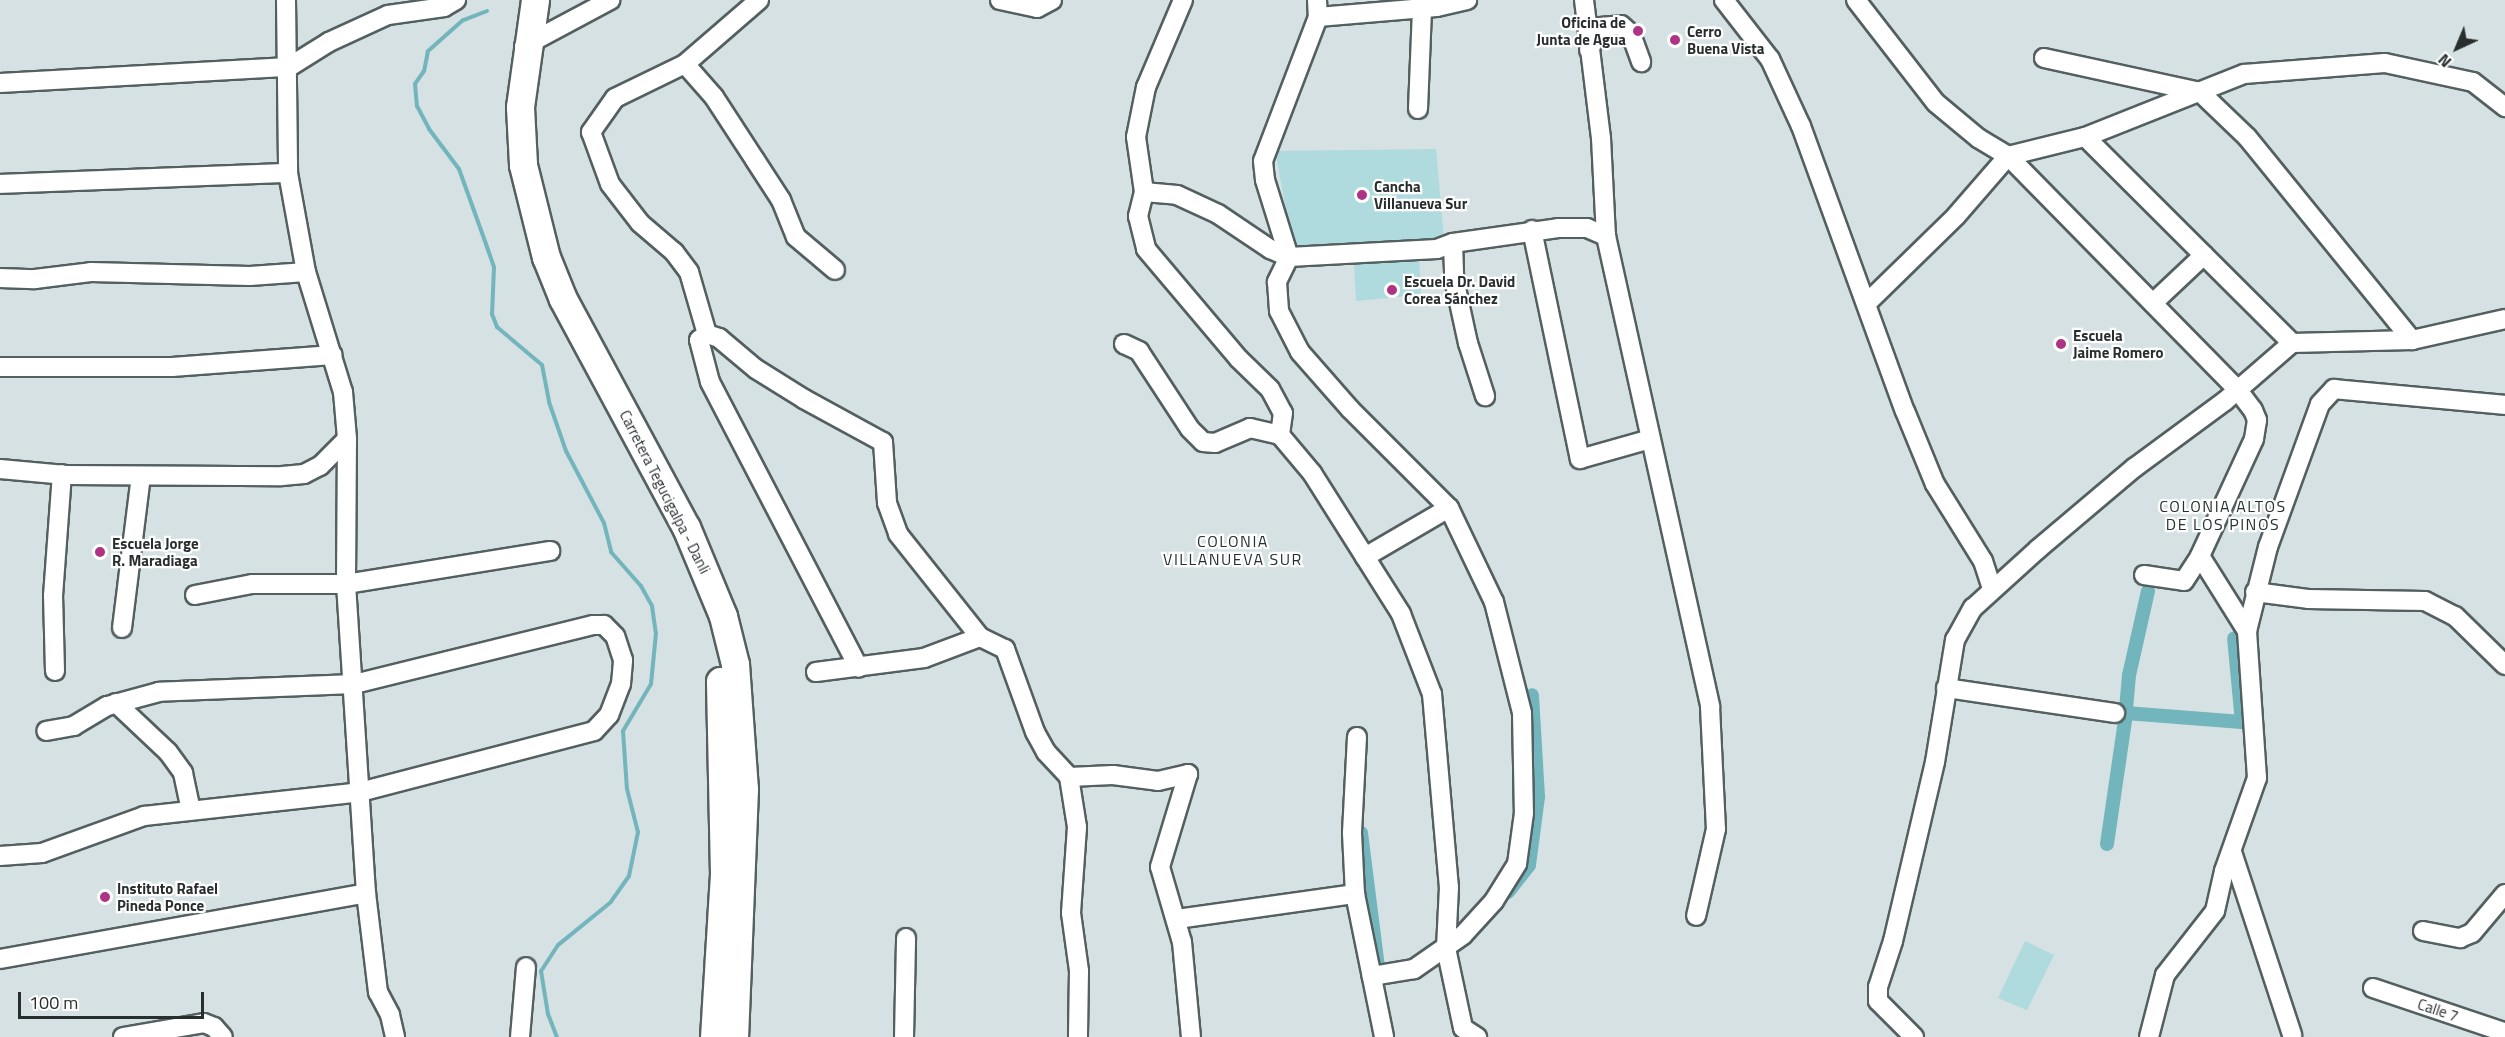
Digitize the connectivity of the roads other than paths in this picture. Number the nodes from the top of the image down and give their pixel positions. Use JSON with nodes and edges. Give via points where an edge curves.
{"nodes":[{"id":1,"x":286,"y":0,"type":"edge"},
{"id":2,"x":456,"y":0,"type":"edge"},
{"id":3,"x":519,"y":0,"type":"edge"},
{"id":4,"x":535,"y":0,"type":"edge"},
{"id":5,"x":610,"y":0,"type":"edge"},
{"id":6,"x":759,"y":0,"type":"edge"},
{"id":7,"x":1000,"y":0,"type":"edge"},
{"id":8,"x":1052,"y":0,"type":"edge"},
{"id":9,"x":1183,"y":0,"type":"edge"},
{"id":10,"x":1467,"y":0,"type":"edge"},
{"id":11,"x":1584,"y":0,"type":"edge"},
{"id":12,"x":1724,"y":0,"type":"edge"},
{"id":13,"x":1856,"y":0,"type":"edge"},
{"id":14,"x":1410,"y":6,"type":"edge"},
{"id":15,"x":1318,"y":8,"type":"edge"},
{"id":16,"x":521,"y":47,"type":"junction"},
{"id":17,"x":1589,"y":50,"type":"junction"},
{"id":18,"x":2044,"y":58,"type":"dead end"},
{"id":19,"x":1641,"y":62,"type":"dead end"},
{"id":20,"x":685,"y":64,"type":"junction"},
{"id":21,"x":289,"y":67,"type":"junction"},
{"id":22,"x":0,"y":83,"type":"edge"},
{"id":23,"x":2200,"y":92,"type":"junction"},
{"id":24,"x":2505,"y":107,"type":"edge"},
{"id":25,"x":1418,"y":109,"type":"dead end"},
{"id":26,"x":2085,"y":137,"type":"junction"},
{"id":27,"x":2008,"y":156,"type":"junction"},
{"id":28,"x":288,"y":173,"type":"junction"},
{"id":29,"x":0,"y":184,"type":"edge"},
{"id":30,"x":1144,"y":192,"type":"junction"},
{"id":31,"x":1532,"y":230,"type":"junction"},
{"id":32,"x":1606,"y":236,"type":"junction"},
{"id":33,"x":1453,"y":243,"type":"junction"},
{"id":34,"x":2204,"y":255,"type":"junction"},
{"id":35,"x":1289,"y":257,"type":"junction"},
{"id":36,"x":835,"y":270,"type":"dead end"},
{"id":37,"x":306,"y":272,"type":"junction"},
{"id":38,"x":0,"y":278,"type":"edge"},
{"id":39,"x":1867,"y":303,"type":"junction"},
{"id":40,"x":2153,"y":303,"type":"junction"},
{"id":41,"x":2505,"y":319,"type":"edge"},
{"id":42,"x":707,"y":334,"type":"junction"},
{"id":43,"x":2412,"y":340,"type":"junction"},
{"id":44,"x":2292,"y":343,"type":"junction"},
{"id":45,"x":1124,"y":344,"type":"dead end"},
{"id":46,"x":333,"y":355,"type":"junction"},
{"id":47,"x":0,"y":366,"type":"edge"},
{"id":48,"x":2237,"y":389,"type":"junction"},
{"id":49,"x":1485,"y":396,"type":"dead end"},
{"id":50,"x":2505,"y":405,"type":"edge"},
{"id":51,"x":1280,"y":435,"type":"junction"},
{"id":52,"x":346,"y":439,"type":"junction"},
{"id":53,"x":1650,"y":439,"type":"junction"},
{"id":54,"x":0,"y":469,"type":"edge"},
{"id":55,"x":62,"y":474,"type":"junction"},
{"id":56,"x":141,"y":476,"type":"junction"},
{"id":57,"x":1449,"y":508,"type":"junction"},
{"id":58,"x":550,"y":552,"type":"dead end"},
{"id":59,"x":2200,"y":556,"type":"junction"},
{"id":60,"x":1365,"y":557,"type":"junction"},
{"id":61,"x":2144,"y":574,"type":"dead end"},
{"id":62,"x":346,"y":584,"type":"junction"},
{"id":63,"x":1992,"y":589,"type":"junction"},
{"id":64,"x":2255,"y":592,"type":"junction"},
{"id":65,"x":195,"y":595,"type":"dead end"},
{"id":66,"x":122,"y":628,"type":"dead end"},
{"id":67,"x":2247,"y":631,"type":"junction"},
{"id":68,"x":980,"y":637,"type":"junction"},
{"id":69,"x":2505,"y":665,"type":"edge"},
{"id":70,"x":859,"y":668,"type":"junction"},
{"id":71,"x":55,"y":671,"type":"dead end"},
{"id":72,"x":816,"y":672,"type":"dead end"},
{"id":73,"x":354,"y":684,"type":"junction"},
{"id":74,"x":1946,"y":688,"type":"junction"},
{"id":75,"x":116,"y":703,"type":"junction"},
{"id":76,"x":2115,"y":713,"type":"dead end"},
{"id":77,"x":46,"y":731,"type":"dead end"},
{"id":78,"x":1357,"y":737,"type":"dead end"},
{"id":79,"x":1069,"y":777,"type":"junction"},
{"id":80,"x":360,"y":792,"type":"junction"},
{"id":81,"x":191,"y":810,"type":"junction"},
{"id":82,"x":2232,"y":852,"type":"junction"},
{"id":83,"x":0,"y":856,"type":"edge"},
{"id":84,"x":366,"y":893,"type":"junction"},
{"id":85,"x":1354,"y":894,"type":"junction"},
{"id":86,"x":2505,"y":894,"type":"edge"},
{"id":87,"x":1696,"y":916,"type":"dead end"},
{"id":88,"x":1178,"y":919,"type":"junction"},
{"id":89,"x":2423,"y":931,"type":"dead end"},
{"id":90,"x":906,"y":939,"type":"dead end"},
{"id":91,"x":1446,"y":948,"type":"junction"},
{"id":92,"x":0,"y":959,"type":"edge"},
{"id":93,"x":526,"y":967,"type":"dead end"},
{"id":94,"x":1372,"y":976,"type":"junction"},
{"id":95,"x":2373,"y":988,"type":"dead end"},
{"id":96,"x":2504,"y":1032,"type":"edge"},
{"id":97,"x":2292,"y":1035,"type":"dead end"},
{"id":98,"x":123,"y":1037,"type":"edge"},
{"id":99,"x":223,"y":1037,"type":"edge"},
{"id":100,"x":395,"y":1037,"type":"edge"},
{"id":101,"x":520,"y":1037,"type":"edge"},
{"id":102,"x":714,"y":1037,"type":"edge"},
{"id":103,"x":734,"y":1037,"type":"edge"},
{"id":104,"x":904,"y":1037,"type":"edge"},
{"id":105,"x":1078,"y":1037,"type":"edge"},
{"id":106,"x":1191,"y":1037,"type":"edge"},
{"id":107,"x":1383,"y":1037,"type":"edge"},
{"id":108,"x":1477,"y":1037,"type":"edge"},
{"id":109,"x":1914,"y":1037,"type":"edge"},
{"id":110,"x":2149,"y":1037,"type":"edge"}],
"edges":[{"from":1,"to":21,"type":"street"},
{"from":2,"to":21,"type":"street","via":[[444,7],[388,15],[329,42]]},
{"from":3,"to":16,"type":"highway","name":"Carretera Tegucigalpa - Danli"},
{"from":4,"to":16,"type":"highway","name":"Carretera Tegucigalpa - Danli"},
{"from":5,"to":16,"type":"street"},
{"from":6,"to":20,"type":"street"},
{"from":7,"to":8,"type":"street","via":[[1037,8]]},
{"from":9,"to":30,"type":"street","via":[[1146,87],[1136,137]]},
{"from":10,"to":14,"type":"street"},
{"from":11,"to":17,"type":"street"},
{"from":12,"to":39,"type":"street","via":[[1770,59],[1801,126]]},
{"from":13,"to":27,"type":"street","via":[[1936,103],[1978,138]]},
{"from":14,"to":15,"type":"street"},
{"from":14,"to":25,"type":"street"},
{"from":15,"to":35,"type":"street","via":[[1263,161],[1265,180]]},
{"from":16,"to":102,"type":"highway","name":"Carretera Tegucigalpa - Danli","via":[[508,93],[508,141],[518,219],[529,257],[544,295],[677,546],[714,641],[719,676],[724,874]]},
{"from":16,"to":103,"type":"highway","name":"Carretera Tegucigalpa - Danli","via":[[523,165],[546,258],[563,299],[690,538],[723,616],[735,664],[744,789]]},
{"from":17,"to":19,"type":"street","via":[[1600,27],[1621,25],[1631,34]]},
{"from":17,"to":32,"type":"street","via":[[1601,138]]},
{"from":18,"to":23,"type":"street"},
{"from":20,"to":36,"type":"street","via":[[714,97],[771,184],[796,237]]},
{"from":20,"to":42,"type":"street","via":[[615,98],[591,132],[610,184],[640,223],[674,252],[689,272]]},
{"from":21,"to":22,"type":"street"},
{"from":21,"to":28,"type":"street"},
{"from":23,"to":24,"type":"street","via":[[2244,74],[2385,63],[2473,82]]},
{"from":23,"to":26,"type":"street"},
{"from":23,"to":43,"type":"street","via":[[2247,137]]},
{"from":26,"to":27,"type":"street"},
{"from":26,"to":34,"type":"street"},
{"from":27,"to":39,"type":"street","via":[[1956,216]]},
{"from":27,"to":40,"type":"street"},
{"from":28,"to":29,"type":"street"},
{"from":28,"to":37,"type":"street"},
{"from":30,"to":35,"type":"street","via":[[1177,195]]},
{"from":30,"to":51,"type":"street","via":[[1138,216],[1146,249],[1239,359],[1270,389],[1283,413]]},
{"from":31,"to":32,"type":"street","via":[[1587,228]]},
{"from":31,"to":33,"type":"street"},
{"from":31,"to":53,"type":"street","via":[[1580,459]]},
{"from":32,"to":53,"type":"street"},
{"from":33,"to":35,"type":"street","via":[[1437,249]]},
{"from":33,"to":49,"type":"street","via":[[1454,279]]},
{"from":34,"to":40,"type":"street"},
{"from":34,"to":44,"type":"street"},
{"from":35,"to":57,"type":"street","via":[[1277,282],[1279,311],[1300,352],[1350,409]]},
{"from":37,"to":38,"type":"street","via":[[250,276],[91,272],[35,279]]},
{"from":37,"to":46,"type":"street"},
{"from":39,"to":63,"type":"street","via":[[1935,484],[1983,561]]},
{"from":40,"to":48,"type":"street"},
{"from":41,"to":43,"type":"street"},
{"from":42,"to":68,"type":"street","via":[[719,338],[756,369],[804,399],[883,442],[887,503],[898,534]]},
{"from":42,"to":70,"type":"street","via":[[699,340],[710,382]]},
{"from":43,"to":44,"type":"street"},
{"from":44,"to":48,"type":"street"},
{"from":45,"to":51,"type":"street","via":[[1139,351],[1190,429],[1203,442],[1215,443],[1250,428]]},
{"from":46,"to":47,"type":"street","via":[[172,367]]},
{"from":46,"to":52,"type":"street","via":[[343,392]]},
{"from":48,"to":59,"type":"street","via":[[2253,410],[2256,431]]},
{"from":48,"to":63,"type":"street","via":[[2134,468]]},
{"from":50,"to":64,"type":"street","via":[[2334,389],[2326,394]]},
{"from":51,"to":60,"type":"street","via":[[1311,472]]},
{"from":52,"to":56,"type":"street","via":[[320,466],[304,474]]},
{"from":52,"to":62,"type":"street"},
{"from":53,"to":87,"type":"street","via":[[1710,707],[1716,829]]},
{"from":54,"to":55,"type":"street"},
{"from":55,"to":56,"type":"street"},
{"from":55,"to":71,"type":"street","via":[[53,596]]},
{"from":56,"to":66,"type":"street"},
{"from":57,"to":60,"type":"street"},
{"from":57,"to":91,"type":"street","via":[[1494,602],[1510,663],[1522,713],[1524,813],[1517,864],[1494,901]]},
{"from":58,"to":62,"type":"street"},
{"from":59,"to":61,"type":"street","via":[[2184,581]]},
{"from":59,"to":67,"type":"street"},
{"from":60,"to":91,"type":"street","via":[[1401,614],[1432,694],[1449,887]]},
{"from":62,"to":65,"type":"street","via":[[252,584]]},
{"from":62,"to":73,"type":"street"},
{"from":63,"to":74,"type":"street","via":[[1973,608],[1955,640]]},
{"from":64,"to":67,"type":"street"},
{"from":64,"to":69,"type":"street","via":[[2308,599],[2425,600],[2455,616]]},
{"from":67,"to":82,"type":"street","via":[[2257,778]]},
{"from":68,"to":70,"type":"street","via":[[924,657]]},
{"from":68,"to":79,"type":"street","via":[[1005,649],[1035,732],[1046,752]]},
{"from":70,"to":72,"type":"street"},
{"from":73,"to":75,"type":"street","via":[[159,692]]},
{"from":73,"to":80,"type":"street"},
{"from":73,"to":80,"type":"street","via":[[593,625],[604,626],[615,636],[623,660],[621,684],[609,715],[594,731]]},
{"from":74,"to":76,"type":"street"},
{"from":74,"to":109,"type":"street","via":[[1933,772],[1893,941],[1878,987],[1878,1001]]},
{"from":75,"to":77,"type":"street","via":[[74,726]]},
{"from":75,"to":81,"type":"street","via":[[168,752],[183,773]]},
{"from":78,"to":85,"type":"street","via":[[1352,832]]},
{"from":79,"to":88,"type":"street","via":[[1158,781],[1188,774],[1160,867]]},
{"from":79,"to":105,"type":"street","via":[[1077,827],[1071,913],[1079,971]]},
{"from":80,"to":81,"type":"street"},
{"from":80,"to":84,"type":"street"},
{"from":81,"to":83,"type":"street","via":[[144,816],[42,854]]},
{"from":82,"to":97,"type":"street"},
{"from":82,"to":110,"type":"street","via":[[2215,911],[2165,975]]},
{"from":84,"to":92,"type":"street"},
{"from":84,"to":100,"type":"street","via":[[378,992],[390,1015]]},
{"from":85,"to":88,"type":"street"},
{"from":85,"to":94,"type":"street"},
{"from":86,"to":89,"type":"street","via":[[2472,933],[2460,938]]},
{"from":88,"to":106,"type":"street"},
{"from":90,"to":104,"type":"street"},
{"from":91,"to":94,"type":"street","via":[[1408,971]]},
{"from":91,"to":108,"type":"street","via":[[1463,1028]]},
{"from":93,"to":101,"type":"street"},
{"from":94,"to":107,"type":"street"},
{"from":95,"to":96,"type":"street","name":"Calle 7"},
{"from":98,"to":99,"type":"street","via":[[204,1023],[214,1026]]}]}
